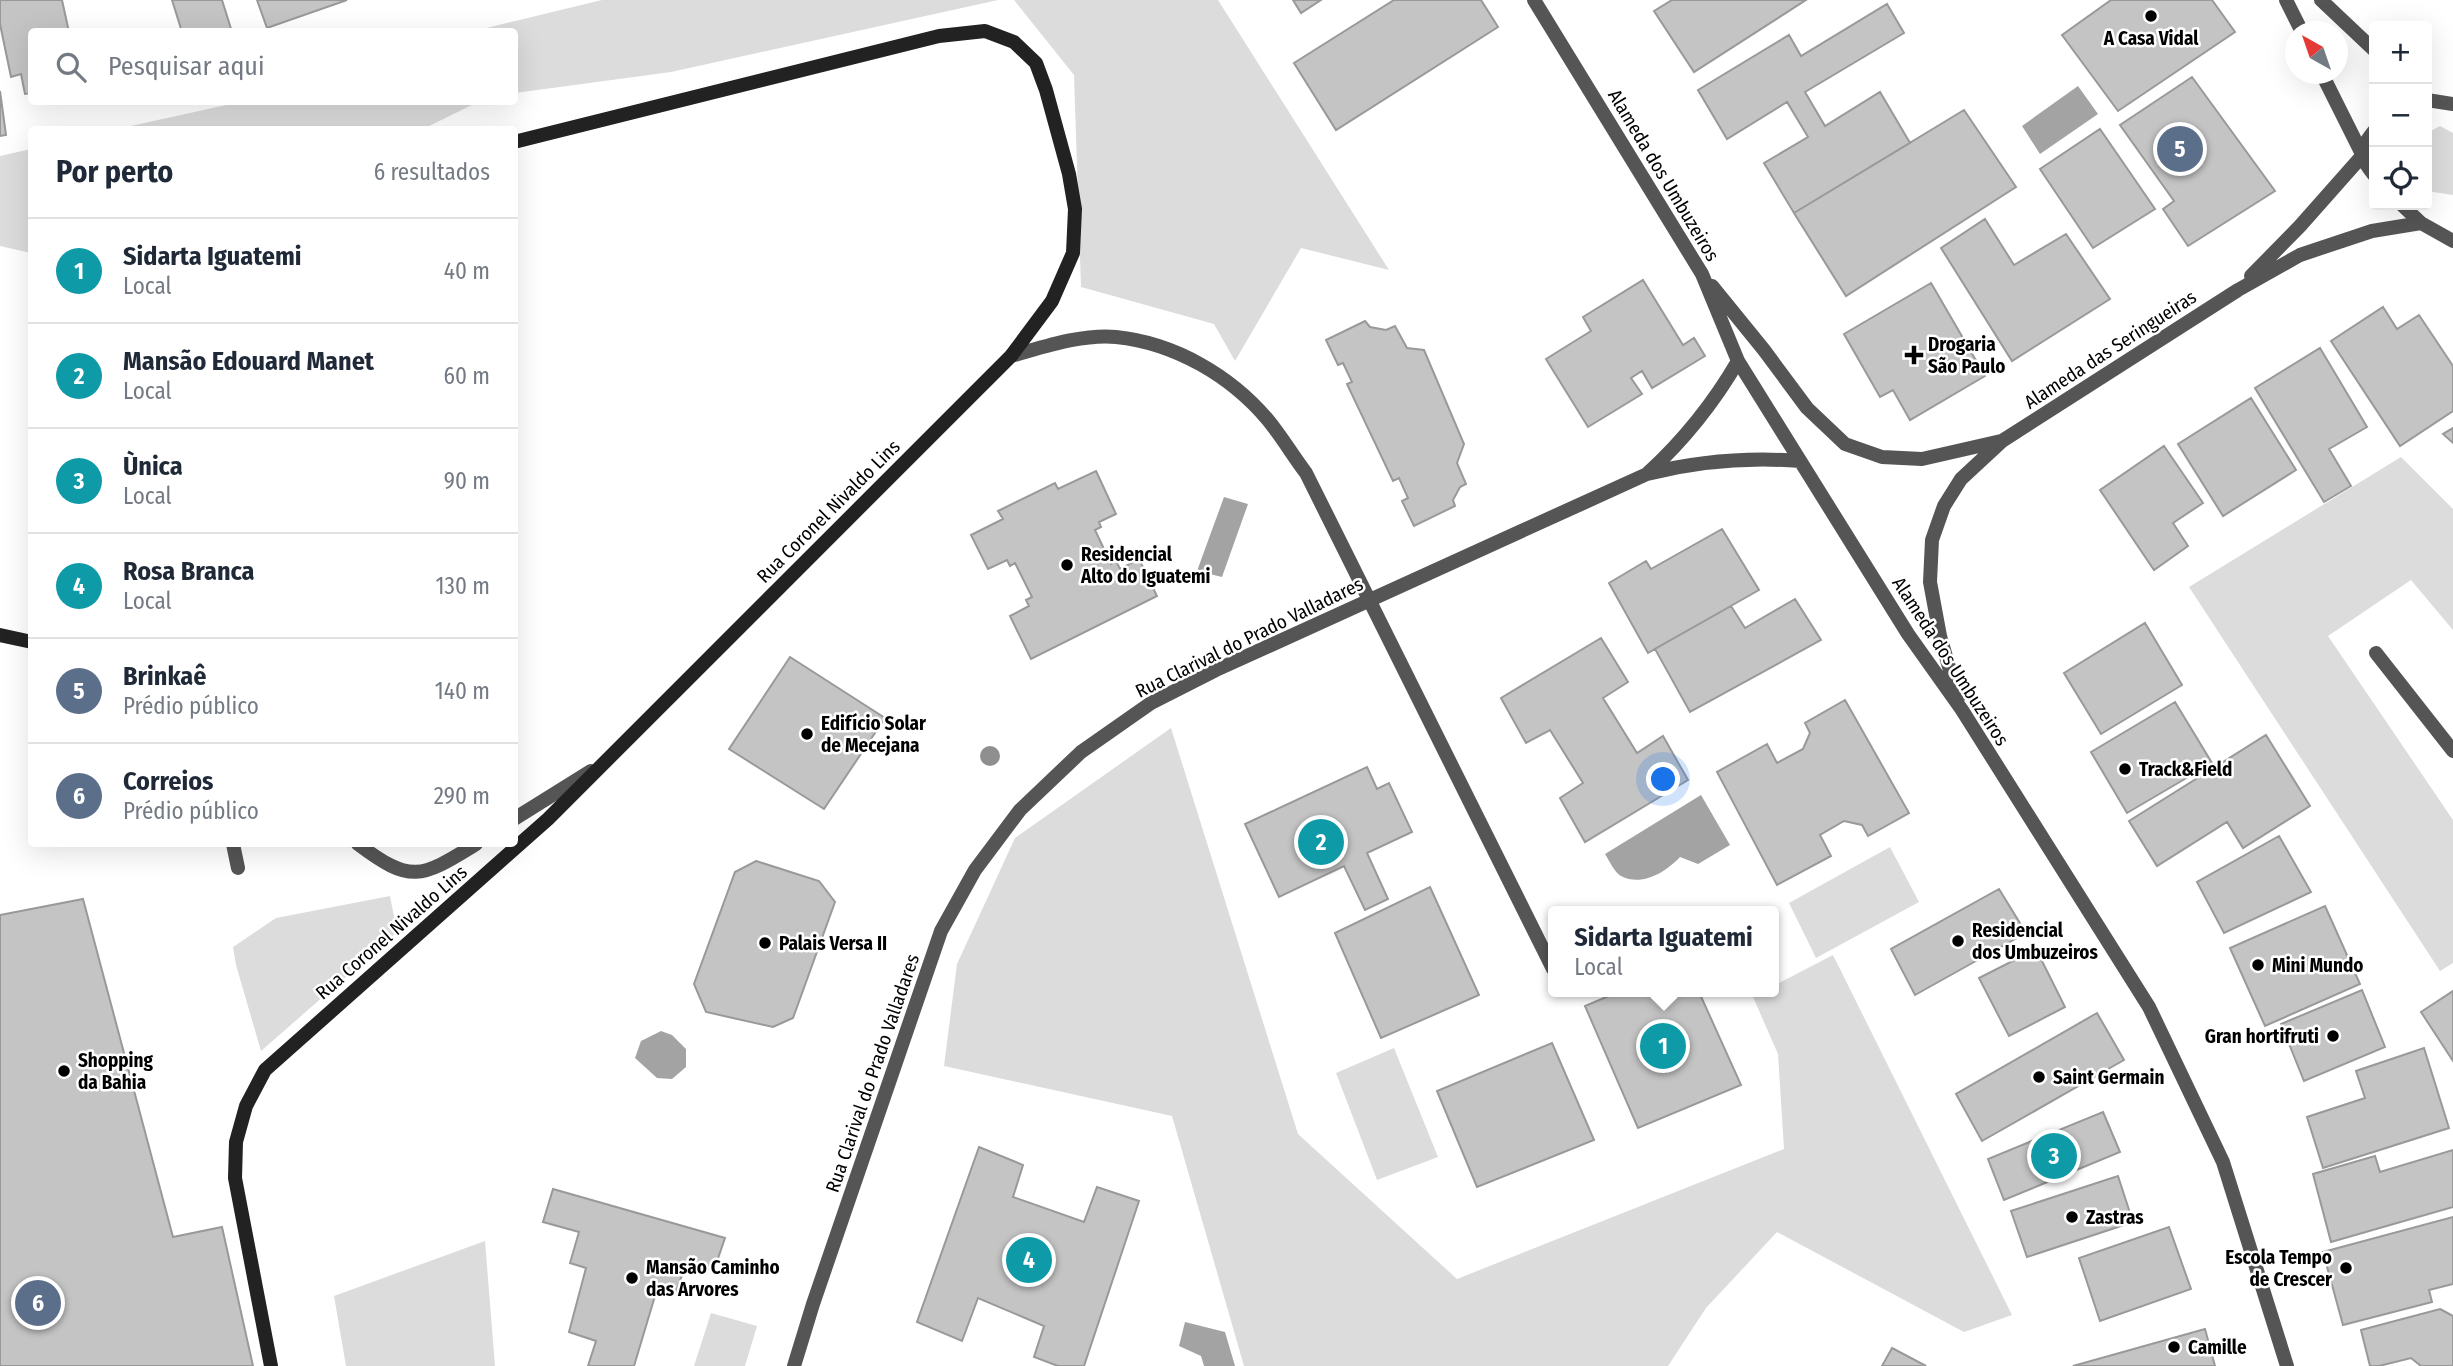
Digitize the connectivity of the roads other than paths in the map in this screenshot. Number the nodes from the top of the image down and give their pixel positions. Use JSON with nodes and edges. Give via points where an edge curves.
{"nodes":[{"id":1,"x":1534,"y":0,"type":"edge"},
{"id":2,"x":2286,"y":0,"type":"edge"},
{"id":3,"x":2321,"y":0,"type":"edge"},
{"id":4,"x":2296,"y":21,"type":"edge"},
{"id":5,"x":2369,"y":45,"type":"edge"},
{"id":6,"x":2327,"y":84,"type":"edge"},
{"id":7,"x":2432,"y":101,"type":"edge"},
{"id":8,"x":2453,"y":104,"type":"edge"},
{"id":9,"x":2369,"y":137,"type":"edge"},
{"id":10,"x":518,"y":141,"type":"edge"},
{"id":11,"x":2362,"y":154,"type":"junction"},
{"id":12,"x":2369,"y":167,"type":"edge"},
{"id":13,"x":2407,"y":210,"type":"edge"},
{"id":14,"x":2421,"y":223,"type":"junction"},
{"id":15,"x":2453,"y":241,"type":"edge"},
{"id":16,"x":1702,"y":274,"type":"junction"},
{"id":17,"x":2238,"y":290,"type":"junction"},
{"id":18,"x":1011,"y":356,"type":"junction"},
{"id":19,"x":1738,"y":360,"type":"junction"},
{"id":20,"x":2002,"y":441,"type":"junction"},
{"id":21,"x":1800,"y":461,"type":"junction"},
{"id":22,"x":1647,"y":474,"type":"junction"},
{"id":23,"x":1369,"y":599,"type":"junction"},
{"id":24,"x":0,"y":635,"type":"edge"},
{"id":25,"x":28,"y":641,"type":"edge"},
{"id":26,"x":2376,"y":653,"type":"dead end"},
{"id":27,"x":1962,"y":710,"type":"junction"},
{"id":28,"x":2453,"y":751,"type":"edge"},
{"id":29,"x":598,"y":767,"type":"junction"},
{"id":30,"x":518,"y":817,"type":"edge"},
{"id":31,"x":518,"y":846,"type":"edge"},
{"id":32,"x":234,"y":847,"type":"edge"},
{"id":33,"x":362,"y":847,"type":"edge"},
{"id":34,"x":471,"y":847,"type":"edge"},
{"id":35,"x":516,"y":847,"type":"edge"},
{"id":36,"x":239,"y":868,"type":"dead end"},
{"id":37,"x":1548,"y":959,"type":"edge"},
{"id":38,"x":271,"y":1366,"type":"edge"},
{"id":39,"x":794,"y":1366,"type":"edge"},
{"id":40,"x":2287,"y":1366,"type":"edge"}],
"edges":[{"from":1,"to":16,"type":"street","name":"Alameda dos Umbuzeiros"},
{"from":2,"to":4,"type":"street"},
{"from":3,"to":5,"type":"street"},
{"from":6,"to":11,"type":"street"},
{"from":7,"to":8,"type":"street"},
{"from":9,"to":11,"type":"street","name":"Alameda das Seringueiras"},
{"from":10,"to":18,"type":"street","name":"Rua Coronel Nivaldo Lins","via":[[939,36],[985,31],[1014,42],[1036,63],[1046,90],[1075,209],[1073,253],[1052,301]]},
{"from":11,"to":12,"type":"street"},
{"from":11,"to":17,"type":"street","name":"Alameda das Seringueiras"},
{"from":13,"to":14,"type":"street"},
{"from":14,"to":15,"type":"street"},
{"from":14,"to":17,"type":"street","name":"Alameda das Seringueiras","via":[[2372,231],[2300,255]]},
{"from":16,"to":19,"type":"street","name":"Alameda dos Umbuzeiros"},
{"from":16,"to":20,"type":"street","name":"Alameda das Seringueiras","via":[[1807,408],[1845,444],[1882,457],[1922,460]]},
{"from":17,"to":20,"type":"street","name":"Alameda das Seringueiras"},
{"from":18,"to":23,"type":"street","via":[[1064,341],[1114,337],[1192,359],[1231,383],[1268,421],[1306,473]]},
{"from":18,"to":29,"type":"street","name":"Rua Coronel Nivaldo Lins"},
{"from":19,"to":21,"type":"street","name":"Alameda dos Umbuzeiros"},
{"from":19,"to":22,"type":"street","name":"Rua Clarival do Prado Valladares","via":[[1698,422]]},
{"from":20,"to":27,"type":"street","name":"Alameda das Seringueiras","via":[[1961,479],[1944,506],[1932,540],[1930,582]]},
{"from":21,"to":22,"type":"street","name":"Rua Clarival do Prado Valladares","via":[[1723,460]]},
{"from":21,"to":27,"type":"street","name":"Alameda dos Umbuzeiros","via":[[1908,634]]},
{"from":22,"to":23,"type":"street","name":"Rua Clarival do Prado Valladares"},
{"from":23,"to":37,"type":"street"},
{"from":23,"to":39,"type":"street","name":"Rua Clarival do Prado Valladares","via":[[1151,703],[1081,752],[1012,820],[975,870],[941,931]]},
{"from":24,"to":25,"type":"street"},
{"from":26,"to":28,"type":"street"},
{"from":27,"to":40,"type":"street","name":"Alameda dos Umbuzeiros","via":[[2149,1007],[2223,1163]]},
{"from":29,"to":30,"type":"street"},
{"from":29,"to":31,"type":"street","name":"Rua Coronel Nivaldo Lins"},
{"from":32,"to":36,"type":"street"},
{"from":33,"to":34,"type":"street","via":[[399,869],[419,872],[438,867]]},
{"from":35,"to":38,"type":"street","name":"Rua Coronel Nivaldo Lins","via":[[265,1070],[246,1106],[236,1142],[235,1178]]}]}
